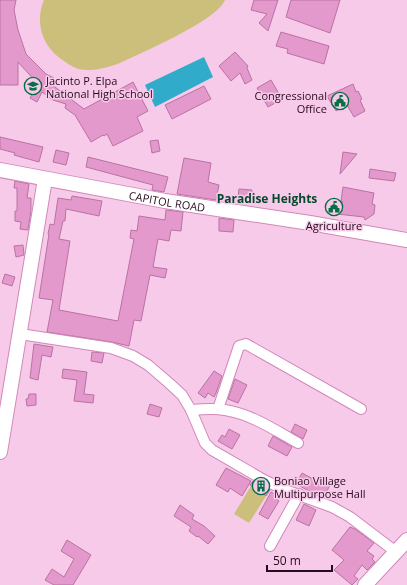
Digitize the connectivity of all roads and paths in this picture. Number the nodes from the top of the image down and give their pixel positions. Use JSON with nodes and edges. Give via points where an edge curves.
{"nodes":[{"id":1,"x":0,"y":170,"type":"edge"},
{"id":2,"x":45,"y":179,"type":"junction"},
{"id":3,"x":407,"y":240,"type":"edge"},
{"id":4,"x":20,"y":334,"type":"junction"},
{"id":5,"x":218,"y":409,"type":"junction"},
{"id":6,"x":361,"y":409,"type":"dead end"},
{"id":7,"x":191,"y":410,"type":"junction"},
{"id":8,"x":298,"y":443,"type":"dead end"},
{"id":9,"x":0,"y":452,"type":"edge"},
{"id":10,"x":299,"y":494,"type":"junction"},
{"id":11,"x":407,"y":540,"type":"edge"},
{"id":12,"x":270,"y":546,"type":"dead end"},
{"id":13,"x":396,"y":552,"type":"junction"},
{"id":14,"x":365,"y":585,"type":"edge"}],
"edges":[{"from":1,"to":2,"type":"main road","name":"CAPITOL ROAD"},
{"from":2,"to":3,"type":"main road","name":"CAPITOL ROAD"},
{"from":2,"to":4,"type":"main road"},
{"from":4,"to":7,"type":"street","via":[[111,348],[133,356],[148,365],[182,395]]},
{"from":4,"to":9,"type":"main road"},
{"from":5,"to":6,"type":"street","via":[[239,346],[242,344]]},
{"from":5,"to":7,"type":"street"},
{"from":5,"to":8,"type":"street","via":[[249,417]]},
{"from":7,"to":10,"type":"street","via":[[201,436],[212,450],[264,480]]},
{"from":10,"to":12,"type":"street"},
{"from":10,"to":13,"type":"street","via":[[350,517]]},
{"from":11,"to":13,"type":"main road"},
{"from":13,"to":14,"type":"main road"}]}
